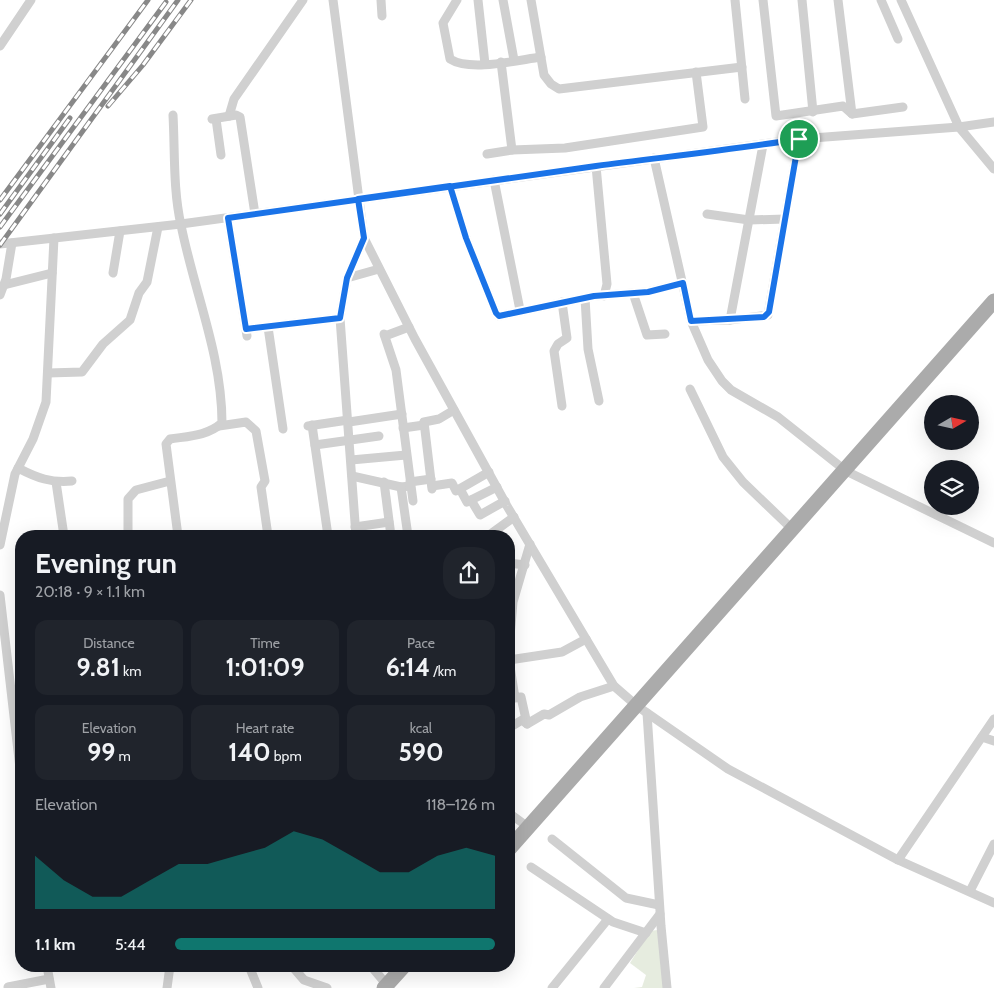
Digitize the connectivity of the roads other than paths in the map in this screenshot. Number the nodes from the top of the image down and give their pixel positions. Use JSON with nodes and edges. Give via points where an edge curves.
{"nodes":[{"id":1,"x":31,"y":0,"type":"edge"},
{"id":2,"x":303,"y":0,"type":"edge"},
{"id":3,"x":333,"y":0,"type":"edge"},
{"id":4,"x":381,"y":0,"type":"edge"},
{"id":5,"x":457,"y":0,"type":"edge"},
{"id":6,"x":478,"y":0,"type":"edge"},
{"id":7,"x":503,"y":0,"type":"edge"},
{"id":8,"x":531,"y":0,"type":"edge"},
{"id":9,"x":735,"y":0,"type":"edge"},
{"id":10,"x":763,"y":0,"type":"edge"},
{"id":11,"x":802,"y":0,"type":"edge"},
{"id":12,"x":838,"y":0,"type":"edge"},
{"id":13,"x":882,"y":0,"type":"edge"},
{"id":14,"x":901,"y":0,"type":"edge"},
{"id":15,"x":382,"y":16,"type":"dead end"},
{"id":16,"x":898,"y":39,"type":"dead end"},
{"id":17,"x":2,"y":40,"type":"edge"},
{"id":18,"x":541,"y":57,"type":"junction"},
{"id":19,"x":514,"y":60,"type":"junction"},
{"id":20,"x":501,"y":62,"type":"junction"},
{"id":21,"x":486,"y":64,"type":"junction"},
{"id":22,"x":742,"y":67,"type":"junction"},
{"id":23,"x":696,"y":72,"type":"junction"},
{"id":24,"x":745,"y":99,"type":"dead end"},
{"id":25,"x":903,"y":107,"type":"dead end"},
{"id":26,"x":813,"y":112,"type":"junction"},
{"id":27,"x":852,"y":114,"type":"junction"},
{"id":28,"x":173,"y":115,"type":"dead end"},
{"id":29,"x":229,"y":116,"type":"junction"},
{"id":30,"x":994,"y":122,"type":"edge"},
{"id":31,"x":959,"y":127,"type":"junction"},
{"id":32,"x":799,"y":139,"type":"junction"},
{"id":33,"x":763,"y":145,"type":"junction"},
{"id":34,"x":512,"y":150,"type":"junction"},
{"id":35,"x":487,"y":154,"type":"dead end"},
{"id":36,"x":221,"y":156,"type":"dead end"},
{"id":37,"x":654,"y":158,"type":"junction"},
{"id":38,"x":596,"y":166,"type":"junction"},
{"id":39,"x":994,"y":169,"type":"edge"},
{"id":40,"x":494,"y":180,"type":"junction"},
{"id":41,"x":450,"y":186,"type":"junction"},
{"id":42,"x":358,"y":199,"type":"junction"},
{"id":43,"x":254,"y":214,"type":"junction"},
{"id":44,"x":708,"y":214,"type":"dead end"},
{"id":45,"x":228,"y":218,"type":"junction"},
{"id":46,"x":785,"y":219,"type":"junction"},
{"id":47,"x":749,"y":220,"type":"junction"},
{"id":48,"x":180,"y":224,"type":"junction"},
{"id":49,"x":158,"y":227,"type":"junction"},
{"id":50,"x":120,"y":231,"type":"junction"},
{"id":51,"x":54,"y":238,"type":"junction"},
{"id":52,"x":364,"y":238,"type":"junction"},
{"id":53,"x":12,"y":243,"type":"junction"},
{"id":54,"x":0,"y":244,"type":"edge"},
{"id":55,"x":379,"y":269,"type":"junction"},
{"id":56,"x":113,"y":272,"type":"dead end"},
{"id":57,"x":52,"y":273,"type":"junction"},
{"id":58,"x":347,"y":278,"type":"junction"},
{"id":59,"x":683,"y":283,"type":"junction"},
{"id":60,"x":4,"y":285,"type":"junction"},
{"id":61,"x":633,"y":293,"type":"junction"},
{"id":62,"x":0,"y":295,"type":"edge"},
{"id":63,"x":604,"y":296,"type":"junction"},
{"id":64,"x":585,"y":298,"type":"junction"},
{"id":65,"x":994,"y":301,"type":"edge"},
{"id":66,"x":562,"y":302,"type":"junction"},
{"id":67,"x":520,"y":310,"type":"junction"},
{"id":68,"x":340,"y":318,"type":"junction"},
{"id":69,"x":730,"y":320,"type":"junction"},
{"id":70,"x":691,"y":321,"type":"junction"},
{"id":71,"x":268,"y":327,"type":"junction"},
{"id":72,"x":409,"y":327,"type":"junction"},
{"id":73,"x":666,"y":334,"type":"dead end"},
{"id":74,"x":48,"y":373,"type":"junction"},
{"id":75,"x":690,"y":389,"type":"dead end"},
{"id":76,"x":599,"y":401,"type":"dead end"},
{"id":77,"x":562,"y":406,"type":"dead end"},
{"id":78,"x":454,"y":410,"type":"junction"},
{"id":79,"x":402,"y":414,"type":"junction"},
{"id":80,"x":349,"y":421,"type":"junction"},
{"id":81,"x":424,"y":424,"type":"junction"},
{"id":82,"x":219,"y":426,"type":"junction"},
{"id":83,"x":403,"y":428,"type":"junction"},
{"id":84,"x":283,"y":429,"type":"dead end"},
{"id":85,"x":379,"y":436,"type":"dead end"},
{"id":86,"x":350,"y":440,"type":"junction"},
{"id":87,"x":315,"y":444,"type":"junction"},
{"id":88,"x":406,"y":455,"type":"junction"},
{"id":89,"x":351,"y":460,"type":"junction"},
{"id":90,"x":18,"y":468,"type":"junction"},
{"id":91,"x":846,"y":471,"type":"junction"},
{"id":92,"x":489,"y":472,"type":"junction"},
{"id":93,"x":352,"y":476,"type":"junction"},
{"id":94,"x":72,"y":481,"type":"dead end"},
{"id":95,"x":170,"y":481,"type":"junction"},
{"id":96,"x":56,"y":482,"type":"junction"},
{"id":97,"x":384,"y":482,"type":"junction"},
{"id":98,"x":407,"y":485,"type":"junction"},
{"id":99,"x":431,"y":485,"type":"junction"},
{"id":100,"x":497,"y":486,"type":"junction"},
{"id":101,"x":460,"y":488,"type":"junction"},
{"id":102,"x":471,"y":500,"type":"junction"},
{"id":103,"x":413,"y":501,"type":"dead end"},
{"id":104,"x":505,"y":501,"type":"junction"},
{"id":105,"x":514,"y":517,"type":"junction"},
{"id":106,"x":389,"y":522,"type":"junction"},
{"id":107,"x":63,"y":530,"type":"edge"},
{"id":108,"x":128,"y":530,"type":"edge"},
{"id":109,"x":177,"y":530,"type":"edge"},
{"id":110,"x":267,"y":530,"type":"edge"},
{"id":111,"x":327,"y":530,"type":"edge"},
{"id":112,"x":356,"y":530,"type":"edge"},
{"id":113,"x":363,"y":530,"type":"edge"},
{"id":114,"x":390,"y":530,"type":"edge"},
{"id":115,"x":408,"y":530,"type":"edge"},
{"id":116,"x":496,"y":530,"type":"edge"},
{"id":117,"x":793,"y":530,"type":"junction"},
{"id":118,"x":994,"y":543,"type":"edge"},
{"id":119,"x":530,"y":544,"type":"junction"},
{"id":120,"x":0,"y":545,"type":"edge"},
{"id":121,"x":515,"y":563,"type":"edge"},
{"id":122,"x":525,"y":564,"type":"junction"},
{"id":123,"x":0,"y":594,"type":"edge"},
{"id":124,"x":515,"y":596,"type":"edge"},
{"id":125,"x":586,"y":638,"type":"junction"},
{"id":126,"x":515,"y":659,"type":"edge"},
{"id":127,"x":614,"y":686,"type":"junction"},
{"id":128,"x":515,"y":698,"type":"edge"},
{"id":129,"x":642,"y":709,"type":"junction"},
{"id":130,"x":994,"y":719,"type":"edge"},
{"id":131,"x":515,"y":724,"type":"edge"},
{"id":132,"x":527,"y":724,"type":"junction"},
{"id":133,"x":15,"y":725,"type":"edge"},
{"id":134,"x":982,"y":737,"type":"junction"},
{"id":135,"x":994,"y":741,"type":"edge"},
{"id":136,"x":515,"y":817,"type":"edge"},
{"id":137,"x":528,"y":827,"type":"junction"},
{"id":138,"x":552,"y":839,"type":"dead end"},
{"id":139,"x":515,"y":842,"type":"edge"},
{"id":140,"x":994,"y":844,"type":"edge"},
{"id":141,"x":898,"y":860,"type":"junction"},
{"id":142,"x":532,"y":867,"type":"dead end"},
{"id":143,"x":970,"y":891,"type":"junction"},
{"id":144,"x":994,"y":903,"type":"edge"},
{"id":145,"x":659,"y":910,"type":"junction"},
{"id":146,"x":608,"y":918,"type":"junction"},
{"id":147,"x":646,"y":933,"type":"junction"},
{"id":148,"x":169,"y":972,"type":"edge"},
{"id":149,"x":251,"y":972,"type":"edge"},
{"id":150,"x":297,"y":972,"type":"edge"},
{"id":151,"x":376,"y":972,"type":"edge"},
{"id":152,"x":398,"y":972,"type":"edge"},
{"id":153,"x":50,"y":984,"type":"edge"},
{"id":154,"x":8,"y":986,"type":"dead end"},
{"id":155,"x":386,"y":986,"type":"edge"},
{"id":156,"x":167,"y":988,"type":"edge"},
{"id":157,"x":258,"y":988,"type":"edge"},
{"id":158,"x":327,"y":988,"type":"edge"},
{"id":159,"x":552,"y":988,"type":"edge"},
{"id":160,"x":604,"y":988,"type":"edge"},
{"id":161,"x":667,"y":988,"type":"edge"}],
"edges":[{"from":1,"to":17,"type":"street"},
{"from":2,"to":29,"type":"street","via":[[234,100]]},
{"from":3,"to":42,"type":"street"},
{"from":4,"to":15,"type":"street"},
{"from":5,"to":21,"type":"street","via":[[443,23],[450,59],[464,65]]},
{"from":6,"to":21,"type":"street"},
{"from":7,"to":19,"type":"street"},
{"from":8,"to":18,"type":"street"},
{"from":9,"to":22,"type":"street"},
{"from":10,"to":26,"type":"street","via":[[776,116]]},
{"from":11,"to":26,"type":"street"},
{"from":12,"to":27,"type":"street"},
{"from":13,"to":16,"type":"street"},
{"from":14,"to":31,"type":"street"},
{"from":18,"to":19,"type":"street"},
{"from":18,"to":23,"type":"street","via":[[544,75],[559,89]]},
{"from":19,"to":20,"type":"street"},
{"from":20,"to":21,"type":"street"},
{"from":20,"to":34,"type":"street"},
{"from":22,"to":23,"type":"street"},
{"from":22,"to":24,"type":"street"},
{"from":23,"to":34,"type":"street","via":[[703,127],[565,148]]},
{"from":25,"to":27,"type":"street"},
{"from":26,"to":27,"type":"street","via":[[843,106]]},
{"from":28,"to":48,"type":"street"},
{"from":29,"to":36,"type":"street","via":[[214,119]]},
{"from":29,"to":43,"type":"street","via":[[240,117]]},
{"from":30,"to":31,"type":"street"},
{"from":31,"to":32,"type":"street"},
{"from":31,"to":39,"type":"street"},
{"from":32,"to":33,"type":"street"},
{"from":32,"to":46,"type":"street"},
{"from":33,"to":37,"type":"street"},
{"from":33,"to":47,"type":"street"},
{"from":34,"to":35,"type":"street"},
{"from":37,"to":38,"type":"street"},
{"from":37,"to":59,"type":"street"},
{"from":38,"to":40,"type":"street"},
{"from":38,"to":63,"type":"street","via":[[607,284]]},
{"from":40,"to":41,"type":"street"},
{"from":40,"to":67,"type":"street"},
{"from":41,"to":42,"type":"street"},
{"from":41,"to":67,"type":"street","via":[[466,238],[496,313],[499,316]]},
{"from":42,"to":43,"type":"street"},
{"from":42,"to":52,"type":"street"},
{"from":43,"to":45,"type":"street"},
{"from":44,"to":47,"type":"street"},
{"from":45,"to":48,"type":"street"},
{"from":45,"to":71,"type":"street","via":[[247,332]]},
{"from":46,"to":47,"type":"street"},
{"from":46,"to":69,"type":"street","via":[[768,315]]},
{"from":47,"to":69,"type":"street"},
{"from":48,"to":49,"type":"street"},
{"from":48,"to":82,"type":"street","via":[[209,333],[222,404],[222,423]]},
{"from":49,"to":50,"type":"street"},
{"from":49,"to":74,"type":"street","via":[[148,282],[139,293],[130,320],[103,344],[82,372]]},
{"from":50,"to":51,"type":"street"},
{"from":50,"to":56,"type":"street"},
{"from":51,"to":53,"type":"street"},
{"from":51,"to":57,"type":"street"},
{"from":52,"to":55,"type":"street"},
{"from":52,"to":58,"type":"street"},
{"from":53,"to":54,"type":"street"},
{"from":53,"to":60,"type":"street"},
{"from":55,"to":58,"type":"street"},
{"from":55,"to":72,"type":"street"},
{"from":57,"to":60,"type":"street"},
{"from":57,"to":74,"type":"street"},
{"from":58,"to":68,"type":"street"},
{"from":59,"to":61,"type":"street"},
{"from":59,"to":70,"type":"street"},
{"from":60,"to":62,"type":"street"},
{"from":61,"to":63,"type":"street"},
{"from":61,"to":73,"type":"street","via":[[647,335]]},
{"from":63,"to":64,"type":"street"},
{"from":64,"to":66,"type":"street"},
{"from":64,"to":76,"type":"street","via":[[588,349]]},
{"from":65,"to":91,"type":"main road"},
{"from":66,"to":67,"type":"street"},
{"from":66,"to":77,"type":"street","via":[[568,338],[554,351]]},
{"from":68,"to":71,"type":"street"},
{"from":68,"to":80,"type":"street"},
{"from":69,"to":70,"type":"street"},
{"from":70,"to":91,"type":"street","via":[[708,360],[731,390],[778,417]]},
{"from":71,"to":84,"type":"street"},
{"from":72,"to":78,"type":"street"},
{"from":72,"to":79,"type":"street","via":[[385,335],[396,370]]},
{"from":74,"to":90,"type":"street","via":[[46,402]]},
{"from":75,"to":117,"type":"street","via":[[723,457],[743,482]]},
{"from":78,"to":81,"type":"street"},
{"from":78,"to":92,"type":"street"},
{"from":79,"to":80,"type":"street"},
{"from":79,"to":83,"type":"street"},
{"from":80,"to":86,"type":"street"},
{"from":80,"to":87,"type":"street","via":[[310,425]]},
{"from":81,"to":83,"type":"street"},
{"from":81,"to":99,"type":"street"},
{"from":82,"to":95,"type":"street","via":[[201,434],[170,439],[166,444]]},
{"from":82,"to":110,"type":"street","via":[[246,422],[256,430],[265,482],[261,488]]},
{"from":83,"to":88,"type":"street"},
{"from":85,"to":86,"type":"street"},
{"from":86,"to":87,"type":"street"},
{"from":86,"to":89,"type":"street"},
{"from":87,"to":111,"type":"street"},
{"from":88,"to":89,"type":"street"},
{"from":88,"to":98,"type":"street"},
{"from":89,"to":93,"type":"street"},
{"from":90,"to":96,"type":"street","via":[[37,478]]},
{"from":90,"to":120,"type":"street"},
{"from":91,"to":117,"type":"main road"},
{"from":91,"to":118,"type":"street"},
{"from":92,"to":100,"type":"street"},
{"from":92,"to":101,"type":"street"},
{"from":93,"to":97,"type":"street"},
{"from":93,"to":112,"type":"street"},
{"from":94,"to":96,"type":"street"},
{"from":95,"to":108,"type":"street","via":[[136,490],[128,499]]},
{"from":95,"to":109,"type":"street"},
{"from":96,"to":107,"type":"street"},
{"from":97,"to":98,"type":"street"},
{"from":97,"to":106,"type":"street"},
{"from":98,"to":99,"type":"street"},
{"from":98,"to":103,"type":"street"},
{"from":98,"to":115,"type":"street"},
{"from":99,"to":101,"type":"street","via":[[452,483],[456,491]]},
{"from":100,"to":102,"type":"street"},
{"from":100,"to":104,"type":"street"},
{"from":101,"to":102,"type":"street","via":[[467,502]]},
{"from":102,"to":104,"type":"street","via":[[480,515]]},
{"from":104,"to":105,"type":"street"},
{"from":105,"to":116,"type":"street"},
{"from":105,"to":119,"type":"street"},
{"from":106,"to":113,"type":"street"},
{"from":106,"to":114,"type":"street"},
{"from":117,"to":129,"type":"main road"},
{"from":119,"to":122,"type":"street"},
{"from":119,"to":125,"type":"street"},
{"from":121,"to":122,"type":"street"},
{"from":122,"to":124,"type":"street"},
{"from":123,"to":133,"type":"street"},
{"from":125,"to":126,"type":"street","via":[[562,652]]},
{"from":125,"to":127,"type":"street"},
{"from":127,"to":129,"type":"street"},
{"from":127,"to":132,"type":"street","via":[[580,697]]},
{"from":128,"to":132,"type":"street","via":[[520,697]]},
{"from":129,"to":137,"type":"main road"},
{"from":129,"to":141,"type":"street","via":[[728,769]]},
{"from":129,"to":145,"type":"street"},
{"from":130,"to":134,"type":"street"},
{"from":131,"to":132,"type":"street","via":[[522,720]]},
{"from":134,"to":135,"type":"street"},
{"from":134,"to":141,"type":"street"},
{"from":136,"to":137,"type":"street"},
{"from":137,"to":139,"type":"main road"},
{"from":138,"to":145,"type":"street","via":[[626,898]]},
{"from":140,"to":143,"type":"street"},
{"from":141,"to":143,"type":"street"},
{"from":142,"to":146,"type":"street"},
{"from":143,"to":144,"type":"street"},
{"from":145,"to":147,"type":"street"},
{"from":145,"to":161,"type":"street"},
{"from":146,"to":147,"type":"street"},
{"from":146,"to":159,"type":"street"},
{"from":147,"to":160,"type":"street"},
{"from":148,"to":156,"type":"street"},
{"from":149,"to":157,"type":"street"},
{"from":150,"to":158,"type":"street","via":[[304,980]]},
{"from":151,"to":155,"type":"street"},
{"from":152,"to":155,"type":"main road"},
{"from":153,"to":154,"type":"street"}]}
